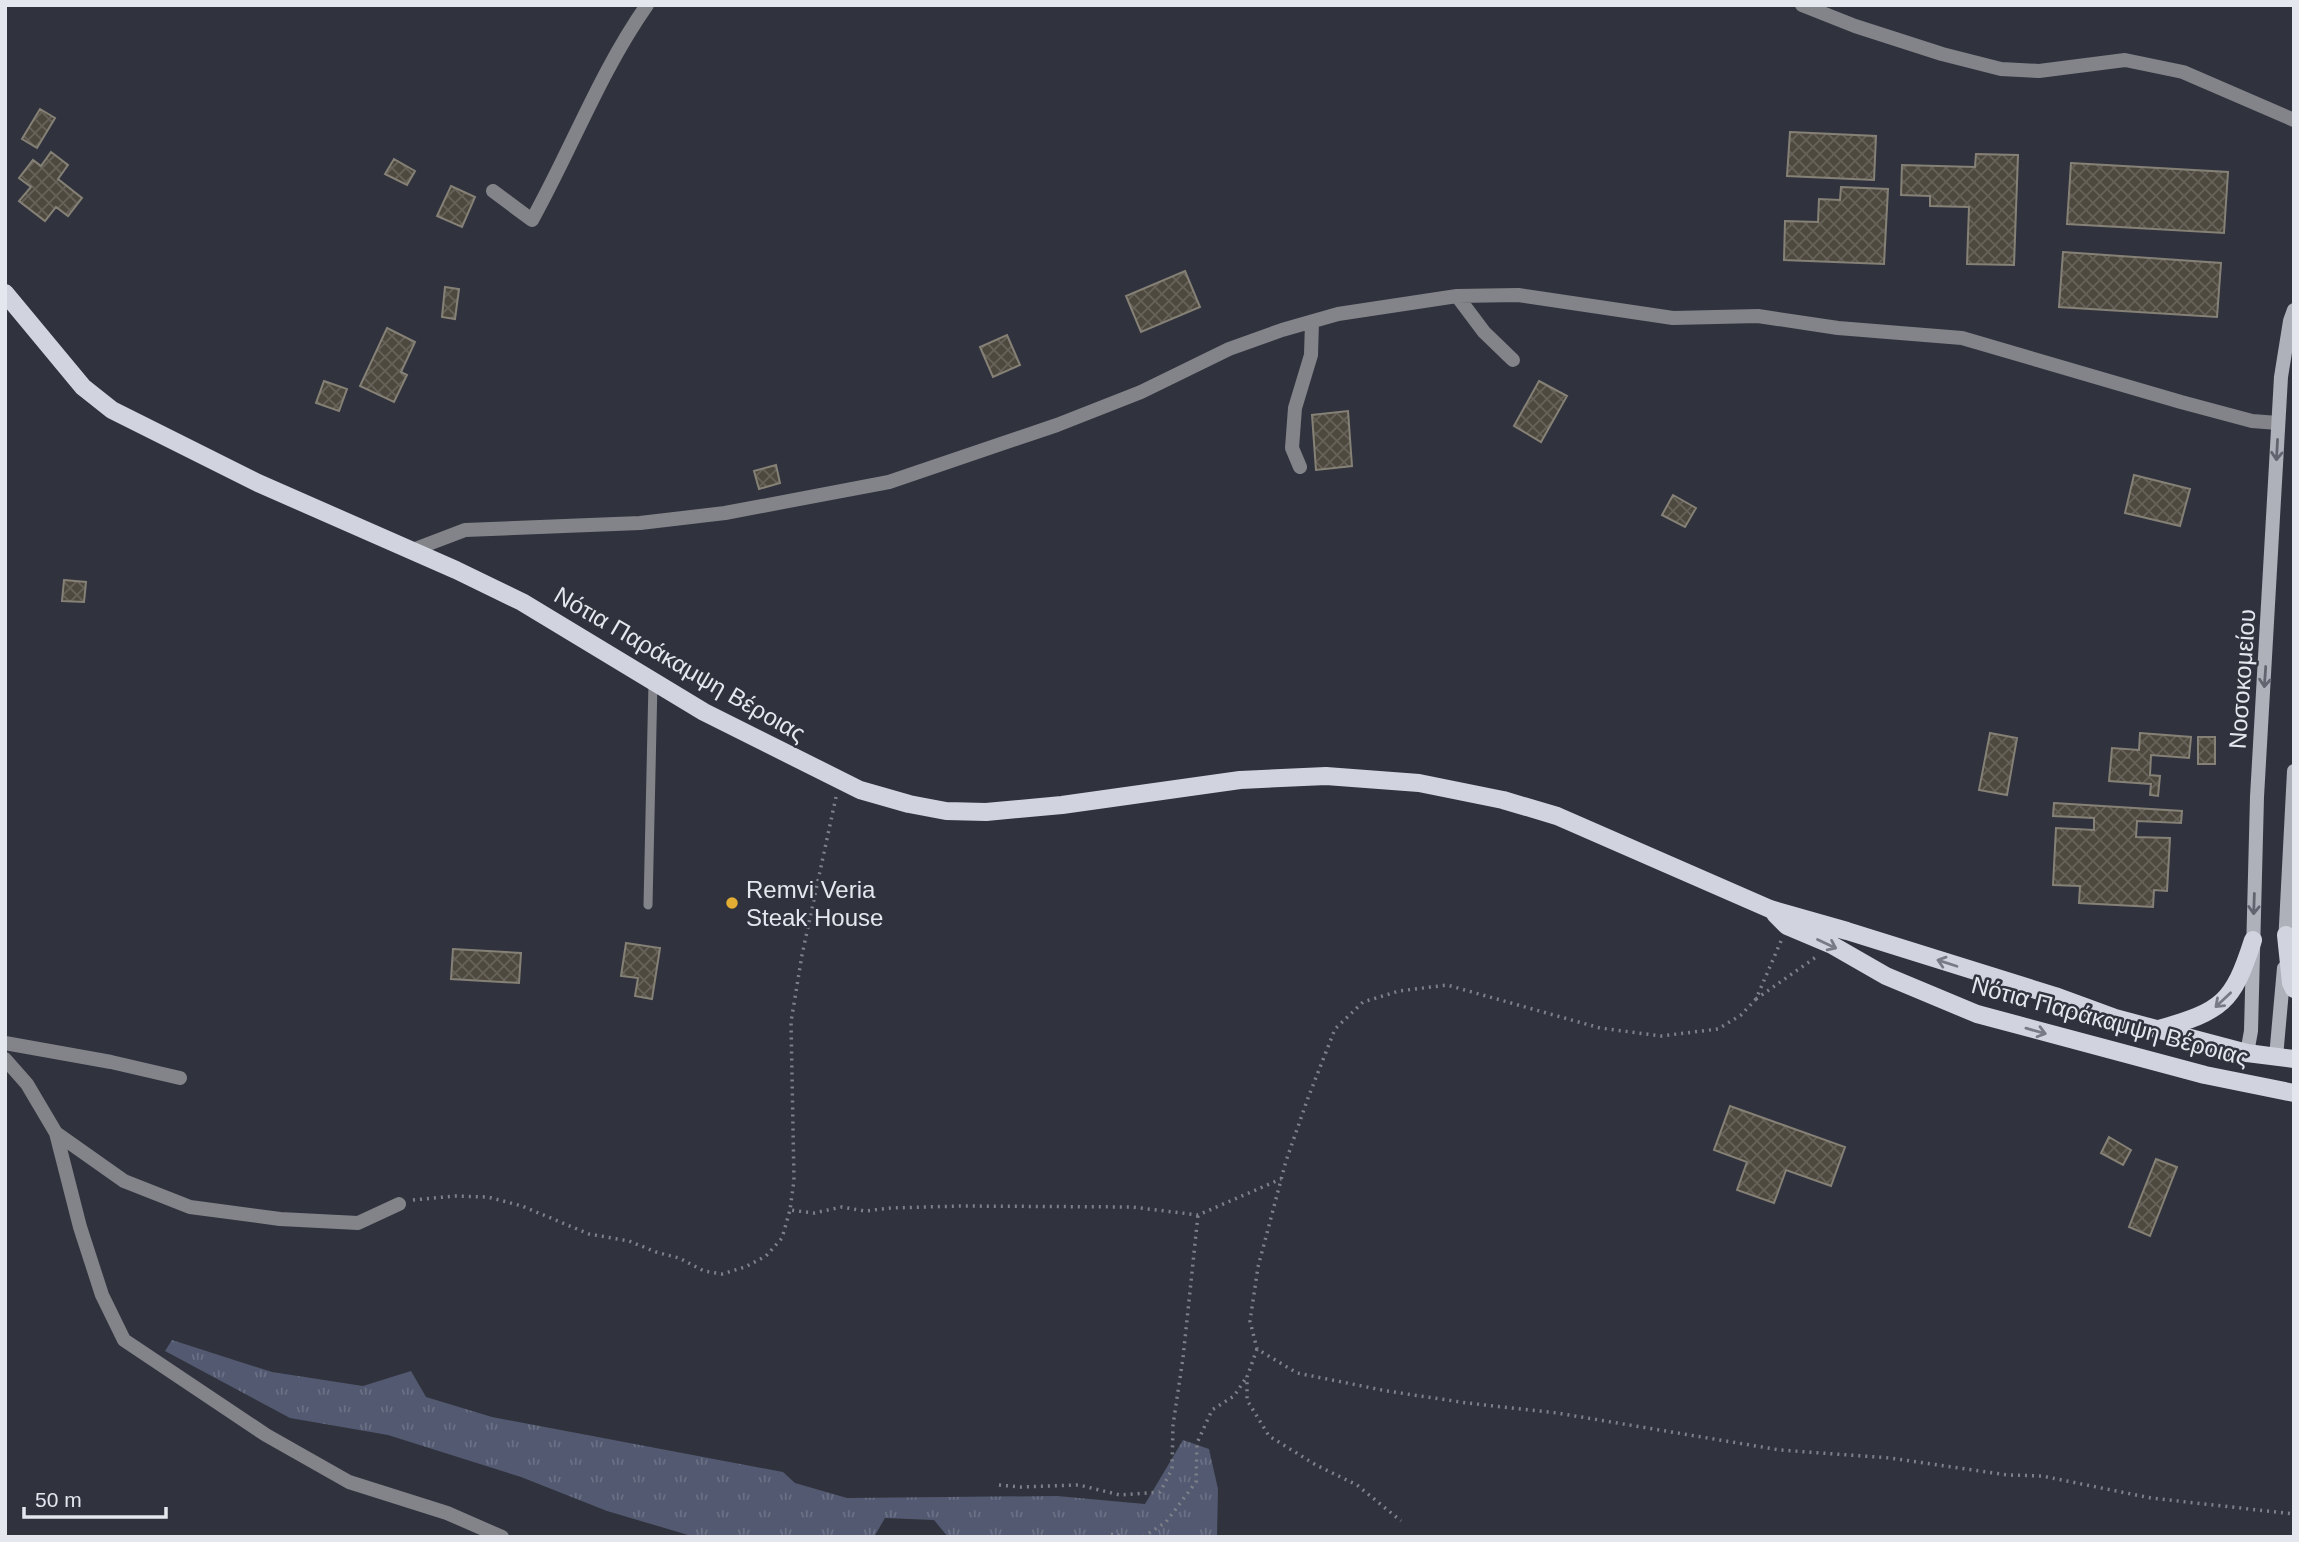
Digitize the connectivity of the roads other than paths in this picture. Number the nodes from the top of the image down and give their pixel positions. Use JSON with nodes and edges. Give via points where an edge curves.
{"nodes":[{"id":1,"x":647,"y":5,"type":"edge"},
{"id":2,"x":1802,"y":5,"type":"edge"},
{"id":3,"x":2294,"y":120,"type":"edge"},
{"id":4,"x":493,"y":191,"type":"dead end"},
{"id":5,"x":5,"y":293,"type":"edge"},
{"id":6,"x":1457,"y":296,"type":"junction"},
{"id":7,"x":2294,"y":310,"type":"edge"},
{"id":8,"x":1312,"y":322,"type":"junction"},
{"id":9,"x":1513,"y":360,"type":"dead end"},
{"id":10,"x":2278,"y":423,"type":"junction"},
{"id":11,"x":1300,"y":467,"type":"dead end"},
{"id":12,"x":410,"y":551,"type":"junction"},
{"id":13,"x":653,"y":682,"type":"junction"},
{"id":14,"x":2294,"y":771,"type":"edge"},
{"id":15,"x":648,"y":905,"type":"dead end"},
{"id":16,"x":1770,"y":909,"type":"junction"},
{"id":17,"x":2286,"y":935,"type":"junction"},
{"id":18,"x":2253,"y":940,"type":"junction"},
{"id":19,"x":2294,"y":989,"type":"edge"},
{"id":20,"x":2159,"y":1029,"type":"junction"},
{"id":21,"x":5,"y":1043,"type":"edge"},
{"id":22,"x":2247,"y":1052,"type":"junction"},
{"id":23,"x":2285,"y":1058,"type":"edge"},
{"id":24,"x":5,"y":1059,"type":"edge"},
{"id":25,"x":180,"y":1078,"type":"dead end"},
{"id":26,"x":2250,"y":1085,"type":"junction"},
{"id":27,"x":2294,"y":1093,"type":"edge"},
{"id":28,"x":55,"y":1133,"type":"junction"},
{"id":29,"x":399,"y":1204,"type":"road end"},
{"id":30,"x":502,"y":1537,"type":"edge"}],
"edges":[{"from":1,"to":4,"type":"street","via":[[623,39],[532,220]]},
{"from":2,"to":3,"type":"street","via":[[1941,54],[2001,69],[2039,71],[2125,60],[2183,72]]},
{"from":5,"to":12,"type":"main road","name":"Νότια Παράκαμψη Βέροιας","via":[[83,387],[112,411]]},
{"from":6,"to":8,"type":"street"},
{"from":6,"to":9,"type":"street"},
{"from":6,"to":10,"type":"street","via":[[1518,295],[1673,318],[1758,316],[1962,338],[2181,402],[2252,421]]},
{"from":7,"to":10,"type":"street","name":"Νοσοκομείου"},
{"from":8,"to":11,"type":"street","via":[[1311,355],[1295,408],[1292,448]]},
{"from":8,"to":12,"type":"street","via":[[1229,349],[1141,392],[1057,425],[889,481],[725,513],[652,522],[465,530]]},
{"from":10,"to":18,"type":"street","name":"Νοσοκομείου","one_way":true},
{"from":12,"to":13,"type":"main road","name":"Νότια Παράκαμψη Βέροιας","via":[[522,602]]},
{"from":13,"to":15,"type":"lane"},
{"from":13,"to":16,"type":"main road","name":"Νότια Παράκαμψη Βέροιας","via":[[839,780],[909,804],[986,812],[1240,780],[1326,776],[1419,783],[1557,816]]},
{"from":14,"to":17,"type":"street"},
{"from":20,"to":16,"type":"main road","name":"Νότια Παράκαμψη Βέροιας","one_way":true},
{"from":16,"to":26,"type":"main road","name":"Νότια Παράκαμψη Βέροιας","one_way":true,"via":[[1787,926],[1886,976],[1977,1014]]},
{"from":17,"to":19,"type":"main road"},
{"from":17,"to":23,"type":"street"},
{"from":18,"to":20,"type":"main road","one_way":true,"via":[[2243,973],[2228,998],[2209,1012]]},
{"from":18,"to":22,"type":"street","name":"Νοσοκομείου"},
{"from":20,"to":22,"type":"main road","name":"Νότια Παράκαμψη Βέροιας"},
{"from":21,"to":25,"type":"street"},
{"from":22,"to":23,"type":"main road","name":"Νότια Παράκαμψη Βέροιας"},
{"from":22,"to":26,"type":"main road"},
{"from":23,"to":26,"type":"main road"},
{"from":24,"to":28,"type":"street","via":[[27,1084]]},
{"from":26,"to":27,"type":"main road","name":"Νότια Παράκαμψη Βέροιας"},
{"from":28,"to":29,"type":"street","via":[[124,1181],[190,1207],[279,1219],[358,1223]]},
{"from":28,"to":30,"type":"street","via":[[102,1295],[124,1340],[266,1435],[349,1482],[446,1513]]}]}
